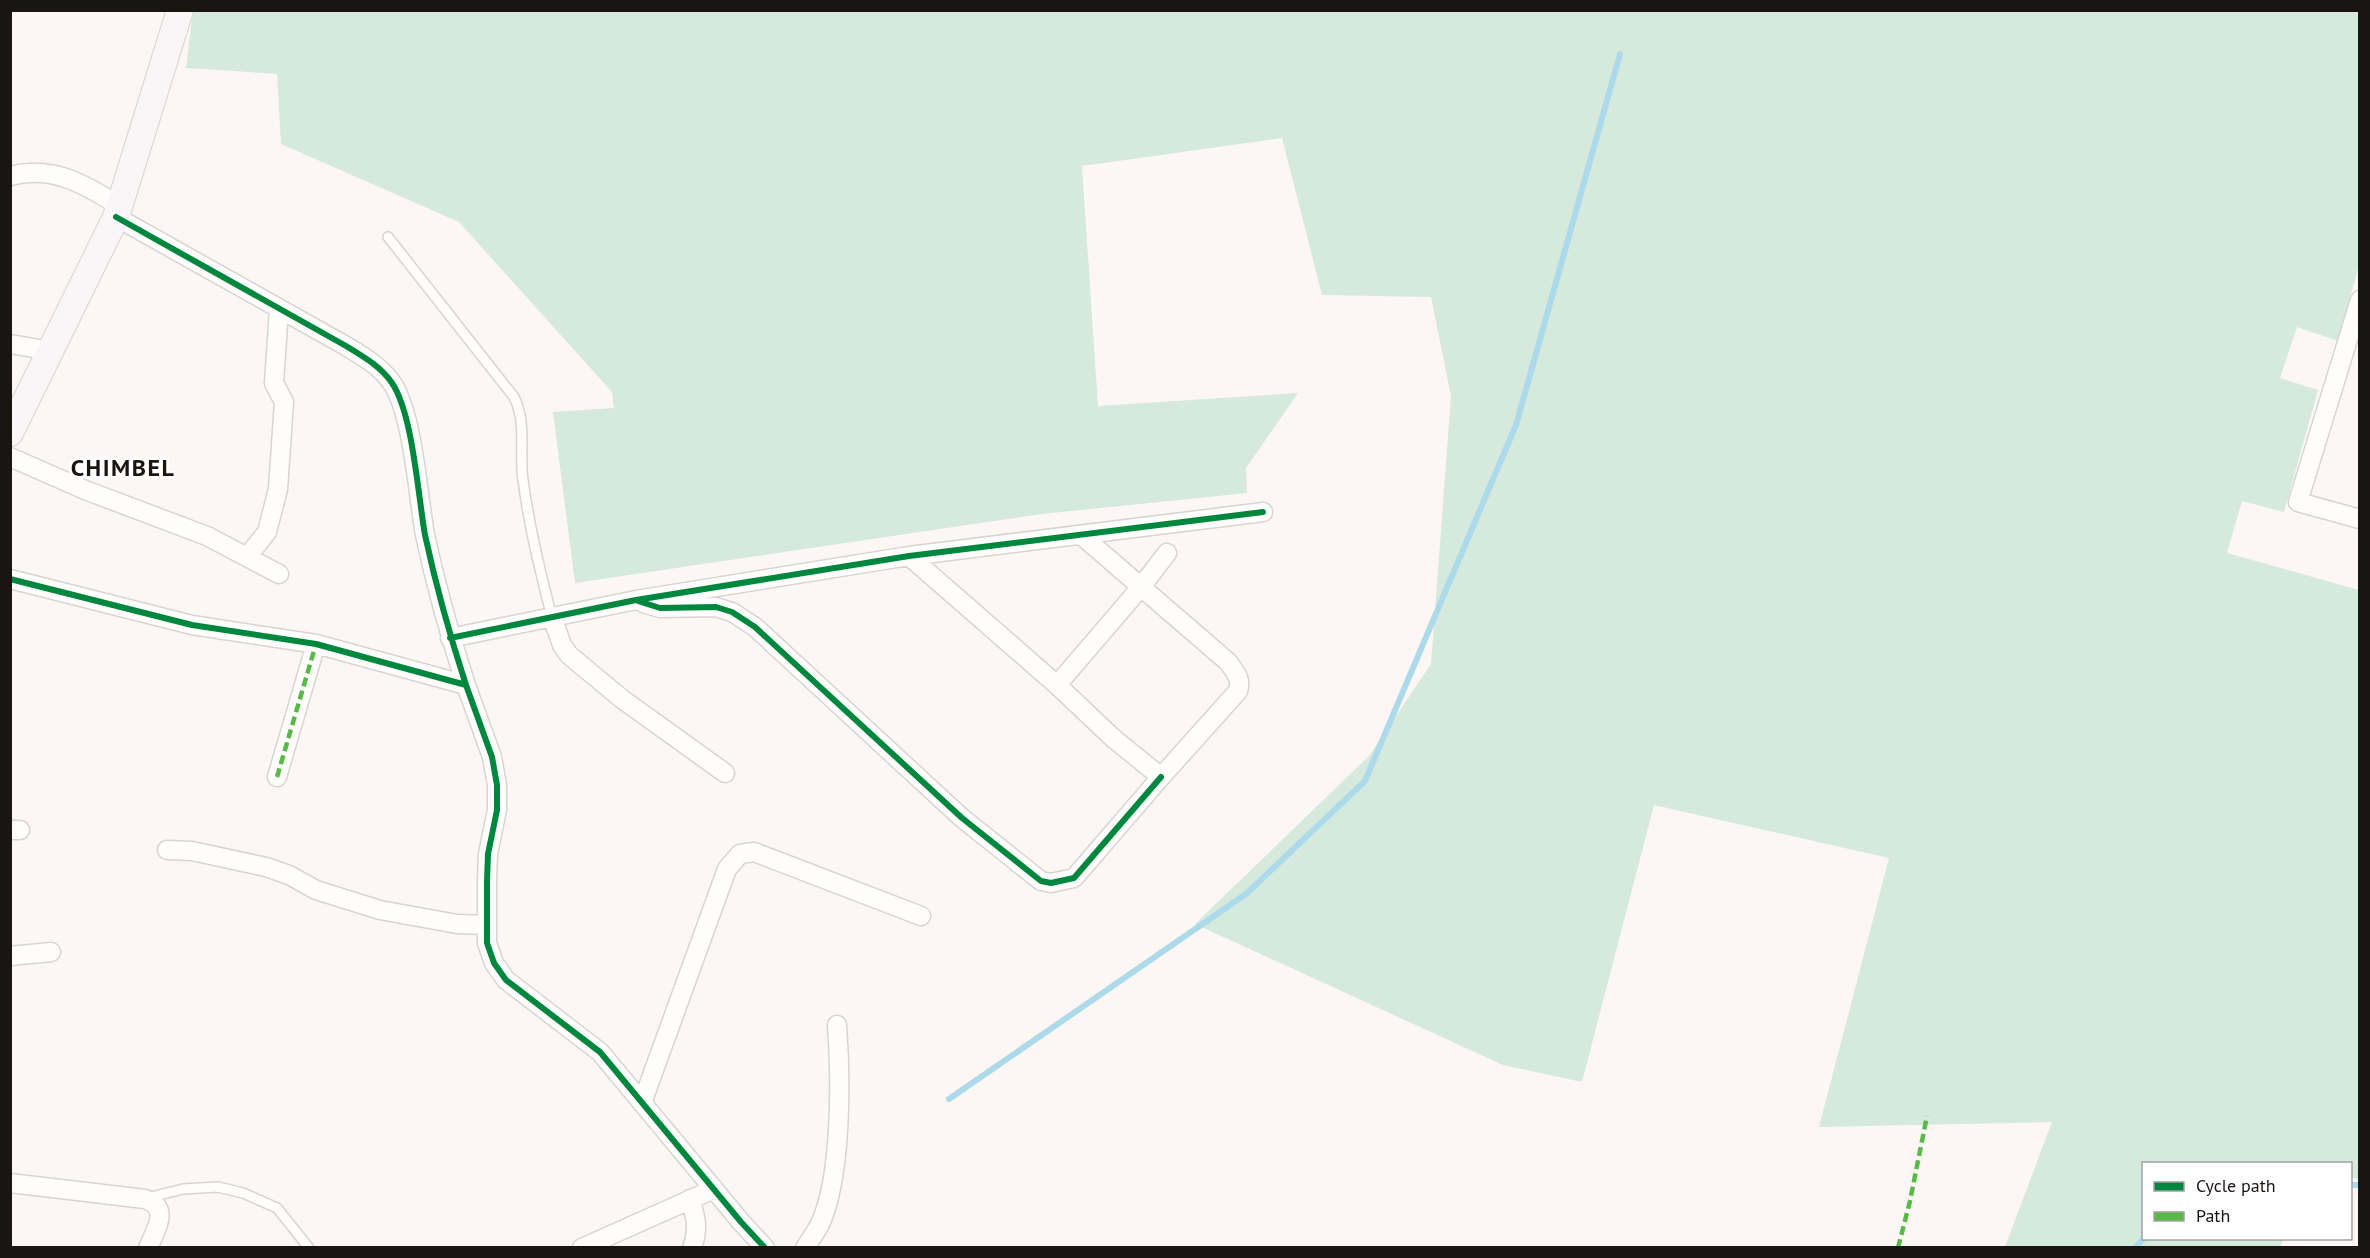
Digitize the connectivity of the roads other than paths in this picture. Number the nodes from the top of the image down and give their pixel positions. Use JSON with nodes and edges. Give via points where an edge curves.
{"nodes":[{"id":1,"x":180,"y":10,"type":"edge"},
{"id":2,"x":10,"y":176,"type":"edge"},
{"id":3,"x":117,"y":211,"type":"junction"},
{"id":4,"x":388,"y":237,"type":"dead end"},
{"id":5,"x":2360,"y":300,"type":"edge"},
{"id":6,"x":279,"y":309,"type":"junction"},
{"id":7,"x":10,"y":344,"type":"edge"},
{"id":8,"x":51,"y":351,"type":"junction"},
{"id":9,"x":10,"y":433,"type":"edge"},
{"id":10,"x":10,"y":457,"type":"edge"},
{"id":11,"x":1263,"y":512,"type":"dead end"},
{"id":12,"x":2360,"y":519,"type":"edge"},
{"id":13,"x":1082,"y":535,"type":"junction"},
{"id":14,"x":1167,"y":553,"type":"dead end"},
{"id":15,"x":909,"y":556,"type":"junction"},
{"id":16,"x":247,"y":558,"type":"junction"},
{"id":17,"x":279,"y":574,"type":"dead end"},
{"id":18,"x":10,"y":579,"type":"edge"},
{"id":19,"x":1141,"y":587,"type":"junction"},
{"id":20,"x":636,"y":600,"type":"junction"},
{"id":21,"x":552,"y":617,"type":"junction"},
{"id":22,"x":450,"y":638,"type":"junction"},
{"id":23,"x":316,"y":644,"type":"junction"},
{"id":24,"x":466,"y":686,"type":"junction"},
{"id":25,"x":1057,"y":686,"type":"junction"},
{"id":26,"x":725,"y":773,"type":"dead end"},
{"id":27,"x":277,"y":777,"type":"dead end"},
{"id":28,"x":1161,"y":777,"type":"junction"},
{"id":29,"x":167,"y":850,"type":"dead end"},
{"id":30,"x":921,"y":915,"type":"dead end"},
{"id":31,"x":487,"y":925,"type":"junction"},
{"id":32,"x":51,"y":952,"type":"dead end"},
{"id":33,"x":10,"y":956,"type":"edge"},
{"id":34,"x":837,"y":1025,"type":"dead end"},
{"id":35,"x":642,"y":1103,"type":"junction"},
{"id":36,"x":10,"y":1183,"type":"edge"},
{"id":37,"x":714,"y":1189,"type":"junction"},
{"id":38,"x":145,"y":1199,"type":"junction"},
{"id":39,"x":690,"y":1199,"type":"junction"},
{"id":40,"x":148,"y":1248,"type":"edge"},
{"id":41,"x":309,"y":1248,"type":"edge"},
{"id":42,"x":582,"y":1248,"type":"edge"},
{"id":43,"x":693,"y":1248,"type":"edge"},
{"id":44,"x":765,"y":1248,"type":"edge"},
{"id":45,"x":805,"y":1248,"type":"edge"}],
"edges":[{"from":1,"to":3,"type":"main road"},
{"from":2,"to":3,"type":"street","via":[[27,171],[48,172],[85,184]]},
{"from":3,"to":6,"type":"street"},
{"from":3,"to":8,"type":"main road"},
{"from":4,"to":21,"type":"lane","via":[[514,397],[520,411],[523,478]]},
{"from":5,"to":12,"type":"street","via":[[2298,502]]},
{"from":6,"to":16,"type":"street","via":[[274,383],[284,402],[279,481],[267,532]]},
{"from":6,"to":22,"type":"street","via":[[376,365],[393,385],[404,411],[426,536]]},
{"from":7,"to":8,"type":"street"},
{"from":8,"to":9,"type":"main road"},
{"from":10,"to":16,"type":"street","via":[[207,536]]},
{"from":11,"to":13,"type":"street"},
{"from":13,"to":15,"type":"street"},
{"from":13,"to":19,"type":"street"},
{"from":14,"to":19,"type":"street"},
{"from":15,"to":20,"type":"street"},
{"from":15,"to":25,"type":"street"},
{"from":16,"to":17,"type":"street"},
{"from":18,"to":23,"type":"street","via":[[192,625]]},
{"from":19,"to":25,"type":"street"},
{"from":19,"to":28,"type":"street","via":[[1228,662],[1240,681],[1238,691]]},
{"from":20,"to":21,"type":"street"},
{"from":20,"to":28,"type":"street","via":[[660,608],[716,607],[755,627],[962,818],[1041,881],[1074,878]]},
{"from":21,"to":22,"type":"street"},
{"from":21,"to":26,"type":"street","via":[[569,655],[622,699]]},
{"from":22,"to":24,"type":"street"},
{"from":23,"to":24,"type":"street"},
{"from":23,"to":27,"type":"street"},
{"from":24,"to":31,"type":"street","via":[[498,785],[498,810],[488,854]]},
{"from":25,"to":28,"type":"street"},
{"from":29,"to":31,"type":"street","via":[[192,851],[266,867],[316,890],[380,910],[457,924]]},
{"from":30,"to":35,"type":"street","via":[[754,852],[740,854],[727,869]]},
{"from":31,"to":35,"type":"street","via":[[487,943],[506,980],[600,1052]]},
{"from":32,"to":33,"type":"street"},
{"from":34,"to":45,"type":"street","via":[[840,1059],[832,1182],[821,1223]]},
{"from":35,"to":37,"type":"street"},
{"from":36,"to":38,"type":"street"},
{"from":37,"to":39,"type":"street"},
{"from":37,"to":44,"type":"street"},
{"from":38,"to":40,"type":"street","via":[[159,1208],[158,1225]]},
{"from":38,"to":41,"type":"lane","via":[[183,1189],[218,1187],[243,1193],[277,1208]]},
{"from":39,"to":42,"type":"street"},
{"from":39,"to":43,"type":"street","via":[[698,1221]]}]}
